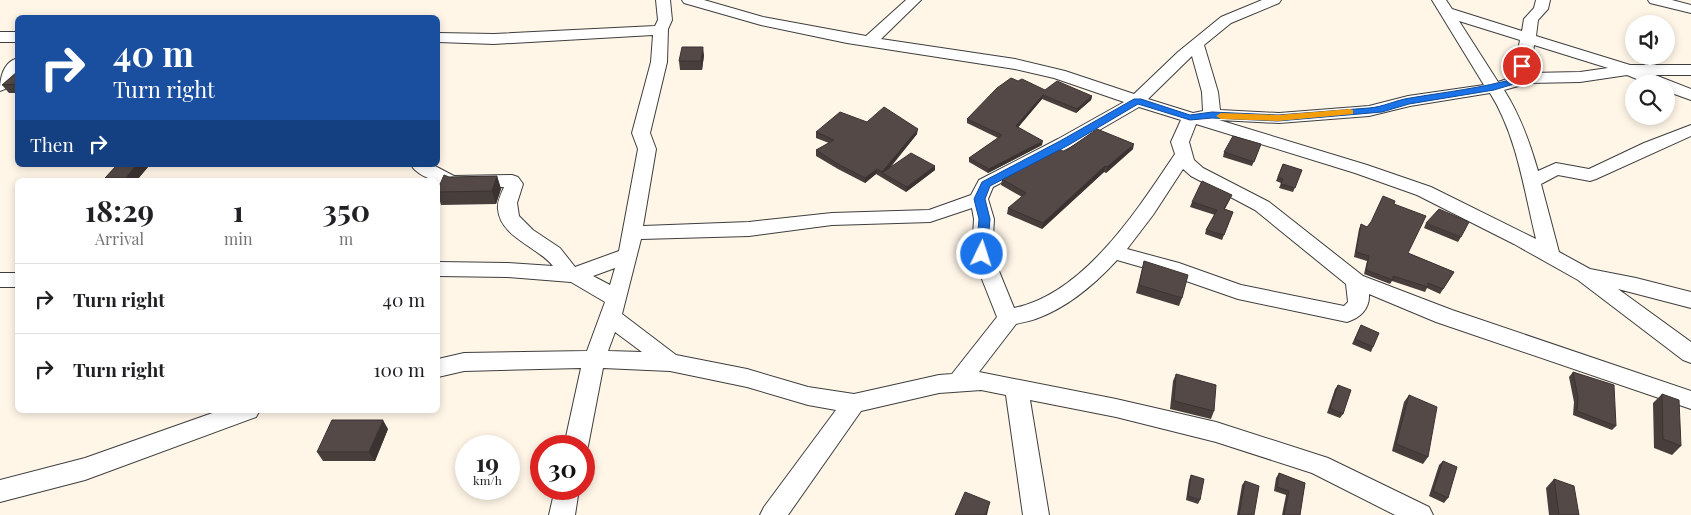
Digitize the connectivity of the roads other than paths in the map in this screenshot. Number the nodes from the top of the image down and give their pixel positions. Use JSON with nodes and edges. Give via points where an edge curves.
{"nodes":[{"id":1,"x":663,"y":0,"type":"edge"},
{"id":2,"x":914,"y":0,"type":"edge"},
{"id":3,"x":1274,"y":0,"type":"edge"},
{"id":4,"x":1543,"y":0,"type":"edge"},
{"id":5,"x":1655,"y":0,"type":"edge"},
{"id":6,"x":695,"y":2,"type":"edge"},
{"id":7,"x":1443,"y":6,"type":"edge"},
{"id":8,"x":1691,"y":8,"type":"edge"},
{"id":9,"x":663,"y":25,"type":"junction"},
{"id":10,"x":0,"y":37,"type":"edge"},
{"id":11,"x":15,"y":37,"type":"edge"},
{"id":12,"x":440,"y":37,"type":"edge"},
{"id":13,"x":1527,"y":38,"type":"junction"},
{"id":14,"x":870,"y":42,"type":"junction"},
{"id":15,"x":1196,"y":44,"type":"junction"},
{"id":16,"x":15,"y":67,"type":"edge"},
{"id":17,"x":1630,"y":70,"type":"junction"},
{"id":18,"x":1691,"y":70,"type":"edge"},
{"id":19,"x":1642,"y":75,"type":"edge"},
{"id":20,"x":1521,"y":80,"type":"junction"},
{"id":21,"x":1,"y":84,"type":"edge"},
{"id":22,"x":1494,"y":88,"type":"junction"},
{"id":23,"x":1675,"y":88,"type":"edge"},
{"id":24,"x":1691,"y":94,"type":"edge"},
{"id":25,"x":1137,"y":101,"type":"junction"},
{"id":26,"x":1212,"y":115,"type":"junction"},
{"id":27,"x":1190,"y":118,"type":"junction"},
{"id":28,"x":1691,"y":130,"type":"edge"},
{"id":29,"x":1182,"y":156,"type":"junction"},
{"id":30,"x":423,"y":167,"type":"edge"},
{"id":31,"x":1531,"y":182,"type":"junction"},
{"id":32,"x":979,"y":199,"type":"junction"},
{"id":33,"x":632,"y":233,"type":"junction"},
{"id":34,"x":1112,"y":252,"type":"junction"},
{"id":35,"x":628,"y":255,"type":"junction"},
{"id":36,"x":1550,"y":255,"type":"junction"},
{"id":37,"x":440,"y":269,"type":"edge"},
{"id":38,"x":572,"y":275,"type":"junction"},
{"id":39,"x":1585,"y":275,"type":"junction"},
{"id":40,"x":0,"y":280,"type":"edge"},
{"id":41,"x":15,"y":280,"type":"edge"},
{"id":42,"x":1356,"y":281,"type":"junction"},
{"id":43,"x":1691,"y":300,"type":"edge"},
{"id":44,"x":613,"y":308,"type":"junction"},
{"id":45,"x":1008,"y":318,"type":"junction"},
{"id":46,"x":1691,"y":354,"type":"edge"},
{"id":47,"x":594,"y":359,"type":"junction"},
{"id":48,"x":670,"y":362,"type":"junction"},
{"id":49,"x":440,"y":368,"type":"edge"},
{"id":50,"x":960,"y":382,"type":"junction"},
{"id":51,"x":1016,"y":387,"type":"junction"},
{"id":52,"x":1691,"y":400,"type":"edge"},
{"id":53,"x":854,"y":403,"type":"junction"},
{"id":54,"x":240,"y":413,"type":"edge"},
{"id":55,"x":578,"y":435,"type":"edge"},
{"id":56,"x":0,"y":492,"type":"edge"},
{"id":57,"x":565,"y":500,"type":"edge"},
{"id":58,"x":562,"y":515,"type":"edge"},
{"id":59,"x":773,"y":515,"type":"edge"},
{"id":60,"x":1036,"y":515,"type":"edge"},
{"id":61,"x":1420,"y":515,"type":"edge"}],
"edges":[{"from":1,"to":9,"type":"street"},
{"from":2,"to":14,"type":"street"},
{"from":3,"to":15,"type":"street","via":[[1226,20]]},
{"from":4,"to":13,"type":"street","via":[[1541,9],[1531,19]]},
{"from":5,"to":8,"type":"street"},
{"from":6,"to":9,"type":"street"},
{"from":6,"to":14,"type":"street","via":[[761,21]]},
{"from":7,"to":13,"type":"street"},
{"from":7,"to":22,"type":"street"},
{"from":9,"to":12,"type":"street","via":[[546,37]]},
{"from":9,"to":33,"type":"street","via":[[659,62],[641,133],[646,149]]},
{"from":10,"to":11,"type":"street"},
{"from":13,"to":17,"type":"street"},
{"from":13,"to":20,"type":"street"},
{"from":14,"to":25,"type":"street","via":[[1015,64],[1059,74]]},
{"from":15,"to":25,"type":"street"},
{"from":15,"to":26,"type":"street","via":[[1210,92]]},
{"from":16,"to":21,"type":"street"},
{"from":17,"to":18,"type":"street"},
{"from":17,"to":19,"type":"street"},
{"from":17,"to":20,"type":"street"},
{"from":20,"to":22,"type":"street"},
{"from":22,"to":26,"type":"street","via":[[1408,101],[1382,110],[1278,118]]},
{"from":22,"to":31,"type":"street","via":[[1505,104],[1522,145]]},
{"from":23,"to":24,"type":"street"},
{"from":25,"to":27,"type":"street"},
{"from":25,"to":32,"type":"street","via":[[1064,144],[985,184]]},
{"from":26,"to":27,"type":"street"},
{"from":27,"to":29,"type":"street","via":[[1180,142]]},
{"from":27,"to":36,"type":"street","via":[[1424,191]]},
{"from":28,"to":31,"type":"street","via":[[1590,175],[1556,170]]},
{"from":29,"to":34,"type":"street","via":[[1155,201]]},
{"from":29,"to":42,"type":"street","via":[[1197,172],[1262,206]]},
{"from":30,"to":38,"type":"street","via":[[454,182],[512,181],[507,210],[509,216],[524,234],[553,254]]},
{"from":31,"to":36,"type":"street"},
{"from":32,"to":33,"type":"street","via":[[930,216],[832,219],[749,229]]},
{"from":32,"to":45,"type":"street","via":[[984,219],[982,254]]},
{"from":33,"to":35,"type":"street"},
{"from":34,"to":42,"type":"street","via":[[1172,268],[1238,292],[1347,314],[1355,310],[1360,301]]},
{"from":34,"to":45,"type":"street","via":[[1071,290],[1030,313],[1014,314]]},
{"from":35,"to":38,"type":"street"},
{"from":35,"to":44,"type":"street"},
{"from":36,"to":39,"type":"street"},
{"from":37,"to":38,"type":"street"},
{"from":38,"to":44,"type":"street","via":[[601,289]]},
{"from":39,"to":43,"type":"street"},
{"from":39,"to":46,"type":"street"},
{"from":40,"to":41,"type":"street"},
{"from":42,"to":52,"type":"street","via":[[1444,316]]},
{"from":44,"to":47,"type":"street"},
{"from":44,"to":48,"type":"street"},
{"from":45,"to":50,"type":"street"},
{"from":47,"to":48,"type":"street"},
{"from":47,"to":49,"type":"street","via":[[464,362]]},
{"from":47,"to":55,"type":"street"},
{"from":48,"to":53,"type":"street","via":[[747,378],[808,396]]},
{"from":50,"to":51,"type":"street","via":[[981,381]]},
{"from":50,"to":53,"type":"street"},
{"from":51,"to":60,"type":"street"},
{"from":51,"to":61,"type":"street","via":[[1216,432],[1319,465]]},
{"from":53,"to":59,"type":"street"},
{"from":54,"to":56,"type":"street","via":[[85,469]]},
{"from":57,"to":58,"type":"street"}]}
